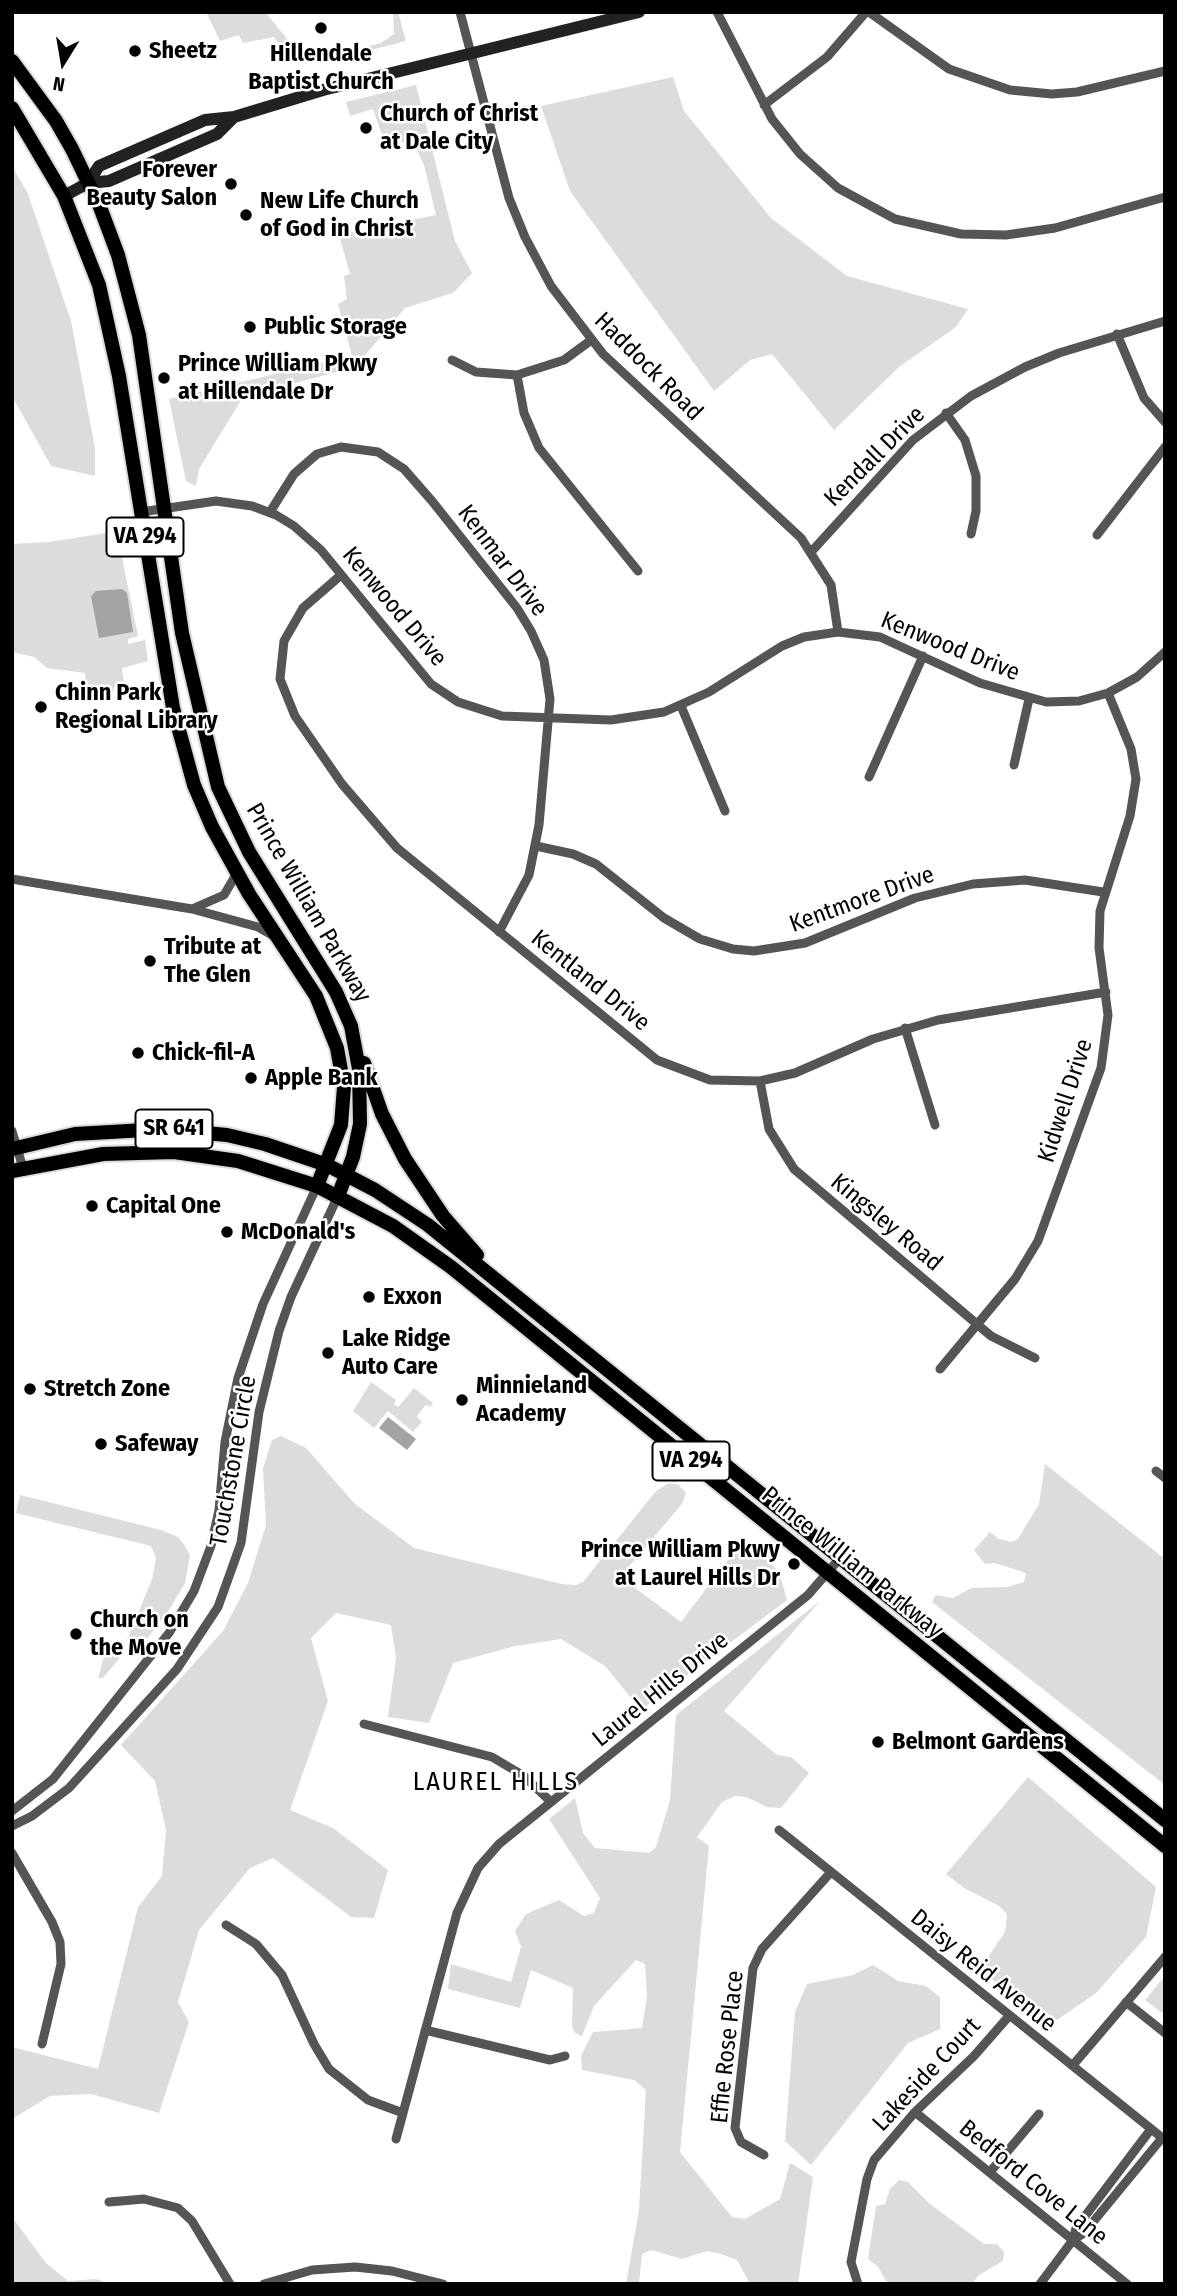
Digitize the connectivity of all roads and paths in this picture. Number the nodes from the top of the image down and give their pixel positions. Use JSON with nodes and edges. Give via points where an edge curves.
{"nodes":[{"id":1,"x":460,"y":12,"type":"edge"},
{"id":2,"x":639,"y":12,"type":"edge"},
{"id":3,"x":717,"y":12,"type":"edge"},
{"id":4,"x":868,"y":12,"type":"edge"},
{"id":5,"x":471,"y":54,"type":"junction"},
{"id":6,"x":12,"y":61,"type":"edge"},
{"id":7,"x":1165,"y":71,"type":"edge"},
{"id":8,"x":764,"y":105,"type":"junction"},
{"id":9,"x":12,"y":108,"type":"edge"},
{"id":10,"x":234,"y":117,"type":"junction"},
{"id":11,"x":88,"y":183,"type":"junction"},
{"id":12,"x":64,"y":196,"type":"junction"},
{"id":13,"x":1165,"y":197,"type":"edge"},
{"id":14,"x":1165,"y":321,"type":"edge"},
{"id":15,"x":1117,"y":334,"type":"junction"},
{"id":16,"x":590,"y":341,"type":"junction"},
{"id":17,"x":452,"y":360,"type":"dead end"},
{"id":18,"x":517,"y":375,"type":"junction"},
{"id":19,"x":946,"y":414,"type":"junction"},
{"id":20,"x":1165,"y":422,"type":"edge"},
{"id":21,"x":1165,"y":447,"type":"edge"},
{"id":22,"x":163,"y":509,"type":"junction"},
{"id":23,"x":141,"y":512,"type":"junction"},
{"id":24,"x":270,"y":512,"type":"junction"},
{"id":25,"x":971,"y":534,"type":"dead end"},
{"id":26,"x":1097,"y":535,"type":"dead end"},
{"id":27,"x":812,"y":551,"type":"junction"},
{"id":28,"x":638,"y":572,"type":"dead end"},
{"id":29,"x":341,"y":575,"type":"junction"},
{"id":30,"x":838,"y":632,"type":"junction"},
{"id":31,"x":1165,"y":652,"type":"edge"},
{"id":32,"x":923,"y":656,"type":"junction"},
{"id":33,"x":1108,"y":694,"type":"junction"},
{"id":34,"x":1029,"y":699,"type":"junction"},
{"id":35,"x":681,"y":706,"type":"junction"},
{"id":36,"x":550,"y":718,"type":"junction"},
{"id":37,"x":1014,"y":765,"type":"dead end"},
{"id":38,"x":869,"y":777,"type":"dead end"},
{"id":39,"x":725,"y":811,"type":"dead end"},
{"id":40,"x":536,"y":846,"type":"junction"},
{"id":41,"x":237,"y":873,"type":"junction"},
{"id":42,"x":12,"y":879,"type":"edge"},
{"id":43,"x":1103,"y":892,"type":"junction"},
{"id":44,"x":192,"y":909,"type":"junction"},
{"id":45,"x":499,"y":932,"type":"junction"},
{"id":46,"x":278,"y":939,"type":"junction"},
{"id":47,"x":1106,"y":992,"type":"junction"},
{"id":48,"x":351,"y":1026,"type":"junction"},
{"id":49,"x":905,"y":1028,"type":"junction"},
{"id":50,"x":760,"y":1081,"type":"junction"},
{"id":51,"x":935,"y":1125,"type":"dead end"},
{"id":52,"x":12,"y":1131,"type":"edge"},
{"id":53,"x":15,"y":1148,"type":"edge"},
{"id":54,"x":327,"y":1165,"type":"junction"},
{"id":55,"x":18,"y":1169,"type":"edge"},
{"id":56,"x":347,"y":1175,"type":"junction"},
{"id":57,"x":317,"y":1186,"type":"junction"},
{"id":58,"x":338,"y":1196,"type":"junction"},
{"id":59,"x":517,"y":1296,"type":"junction"},
{"id":60,"x":976,"y":1324,"type":"junction"},
{"id":61,"x":1035,"y":1358,"type":"dead end"},
{"id":62,"x":940,"y":1369,"type":"dead end"},
{"id":63,"x":1156,"y":1471,"type":"dead end"},
{"id":64,"x":1165,"y":1478,"type":"edge"},
{"id":65,"x":840,"y":1558,"type":"junction"},
{"id":66,"x":828,"y":1573,"type":"junction"},
{"id":67,"x":364,"y":1724,"type":"dead end"},
{"id":68,"x":551,"y":1802,"type":"junction"},
{"id":69,"x":12,"y":1811,"type":"edge"},
{"id":70,"x":1165,"y":1820,"type":"edge"},
{"id":71,"x":12,"y":1826,"type":"edge"},
{"id":72,"x":779,"y":1830,"type":"dead end"},
{"id":73,"x":1165,"y":1846,"type":"edge"},
{"id":74,"x":12,"y":1853,"type":"edge"},
{"id":75,"x":831,"y":1872,"type":"junction"},
{"id":76,"x":226,"y":1925,"type":"dead end"},
{"id":77,"x":1165,"y":1957,"type":"edge"},
{"id":78,"x":1126,"y":2002,"type":"junction"},
{"id":79,"x":1009,"y":2016,"type":"junction"},
{"id":80,"x":425,"y":2030,"type":"junction"},
{"id":81,"x":1165,"y":2033,"type":"edge"},
{"id":82,"x":42,"y":2044,"type":"dead end"},
{"id":83,"x":565,"y":2056,"type":"dead end"},
{"id":84,"x":1073,"y":2065,"type":"junction"},
{"id":85,"x":915,"y":2112,"type":"junction"},
{"id":86,"x":403,"y":2113,"type":"junction"},
{"id":87,"x":1039,"y":2113,"type":"dead end"},
{"id":88,"x":1151,"y":2129,"type":"junction"},
{"id":89,"x":396,"y":2139,"type":"dead end"},
{"id":90,"x":1163,"y":2139,"type":"edge"},
{"id":91,"x":764,"y":2155,"type":"dead end"},
{"id":92,"x":990,"y":2172,"type":"junction"},
{"id":93,"x":108,"y":2202,"type":"dead end"},
{"id":94,"x":1073,"y":2240,"type":"junction"},
{"id":95,"x":230,"y":2284,"type":"edge"},
{"id":96,"x":264,"y":2284,"type":"edge"},
{"id":97,"x":443,"y":2284,"type":"edge"},
{"id":98,"x":858,"y":2284,"type":"edge"},
{"id":99,"x":1040,"y":2284,"type":"edge"},
{"id":100,"x":1127,"y":2284,"type":"edge"}],
"edges":[{"from":1,"to":5,"type":"street","name":"Haddock Road"},
{"from":2,"to":5,"type":"main road"},
{"from":3,"to":8,"type":"street"},
{"from":4,"to":7,"type":"street","via":[[949,69],[1010,89],[1077,92]]},
{"from":4,"to":8,"type":"street","via":[[818,64]]},
{"from":5,"to":10,"type":"main road"},
{"from":5,"to":16,"type":"street","name":"Haddock Road","via":[[499,167],[525,237],[551,286]]},
{"from":6,"to":11,"type":"main road","name":"Prince William Parkway","number":"VA 294","via":[[55,121]]},
{"from":8,"to":13,"type":"street","via":[[800,154],[838,188],[874,209],[937,230],[986,236],[1030,233]]},
{"from":9,"to":12,"type":"main road","name":"Prince William Parkway","number":"VA 294"},
{"from":10,"to":11,"type":"main road","via":[[218,134],[108,181]]},
{"from":10,"to":11,"type":"main road","via":[[191,125],[99,166]]},
{"from":11,"to":12,"type":"main road"},
{"from":11,"to":22,"type":"main road","name":"Prince William Parkway","number":"VA 294","via":[[118,255],[137,326]]},
{"from":12,"to":23,"type":"main road","name":"Prince William Parkway","number":"VA 294","via":[[105,308]]},
{"from":14,"to":15,"type":"street","name":"Kendall Drive"},
{"from":15,"to":19,"type":"street","name":"Kendall Drive","via":[[997,380]]},
{"from":15,"to":20,"type":"street","via":[[1144,398]]},
{"from":16,"to":18,"type":"street","via":[[564,360]]},
{"from":16,"to":27,"type":"street","name":"Haddock Road"},
{"from":17,"to":18,"type":"street","via":[[476,372]]},
{"from":18,"to":28,"type":"street","via":[[524,413],[539,448]]},
{"from":19,"to":25,"type":"street","via":[[965,440],[976,476]]},
{"from":19,"to":27,"type":"street","name":"Kendall Drive","via":[[897,455]]},
{"from":21,"to":26,"type":"street"},
{"from":22,"to":23,"type":"street","name":"Kenwood Drive"},
{"from":22,"to":24,"type":"street","name":"Kenwood Drive","via":[[216,501]]},
{"from":22,"to":48,"type":"main road","name":"Prince William Parkway","number":"VA 294","via":[[184,644],[218,787],[248,852],[330,982]]},
{"from":23,"to":41,"type":"main road","name":"Prince William Parkway","number":"VA 294","via":[[181,742],[204,811]]},
{"from":24,"to":29,"type":"street","name":"Kenwood Drive","via":[[311,540]]},
{"from":24,"to":36,"type":"street","name":"Kenmar Drive","via":[[294,474],[328,449],[366,448],[396,462],[432,501],[531,631],[548,679]]},
{"from":27,"to":30,"type":"street","name":"Haddock Road","via":[[831,585]]},
{"from":29,"to":36,"type":"street","name":"Kenwood Drive","via":[[414,667],[443,694],[489,714]]},
{"from":29,"to":45,"type":"street","name":"Kentland Drive","via":[[303,608],[287,634],[280,667],[289,706],[382,833]]},
{"from":30,"to":32,"type":"street","name":"Kenwood Drive","via":[[880,637]]},
{"from":30,"to":35,"type":"street","name":"Kenwood Drive","via":[[786,644]]},
{"from":31,"to":33,"type":"street","name":"Kenwood Drive","via":[[1137,677]]},
{"from":32,"to":34,"type":"street","name":"Kenwood Drive"},
{"from":32,"to":38,"type":"street"},
{"from":33,"to":34,"type":"street","name":"Kenwood Drive","via":[[1065,702]]},
{"from":33,"to":43,"type":"street","name":"Kidwell Drive","via":[[1131,749],[1136,779],[1130,816]]},
{"from":34,"to":37,"type":"street"},
{"from":35,"to":36,"type":"street","name":"Kenwood Drive","via":[[628,719]]},
{"from":35,"to":39,"type":"street"},
{"from":36,"to":40,"type":"street","name":"Kenmar Drive"},
{"from":40,"to":43,"type":"street","name":"Kentmore Drive","via":[[596,863],[664,918],[700,939],[754,951],[805,943],[915,898],[973,884],[1026,880]]},
{"from":40,"to":45,"type":"street","name":"Kenmar Drive","via":[[520,896]]},
{"from":41,"to":44,"type":"street","via":[[224,895]]},
{"from":41,"to":46,"type":"main road","name":"Prince William Parkway","number":"VA 294"},
{"from":42,"to":44,"type":"street"},
{"from":43,"to":47,"type":"street","name":"Kidwell Drive","via":[[1098,929]]},
{"from":44,"to":46,"type":"street","via":[[258,928]]},
{"from":45,"to":50,"type":"street","name":"Kentland Drive","via":[[657,1059],[710,1080]]},
{"from":46,"to":54,"type":"main road","name":"Prince William Parkway","number":"VA 294","via":[[316,996],[339,1058],[343,1110]]},
{"from":47,"to":49,"type":"street","name":"Kentland Drive","via":[[1018,1004]]},
{"from":47,"to":60,"type":"street","name":"Kidwell Drive","via":[[1108,1027],[1101,1068],[1042,1233],[1015,1279]]},
{"from":48,"to":56,"type":"main road","name":"Prince William Parkway","via":[[361,1114]]},
{"from":48,"to":59,"type":"main road","number":"VA 294","via":[[388,1126],[412,1170],[443,1216]]},
{"from":49,"to":50,"type":"street","name":"Kentland Drive","via":[[794,1073]]},
{"from":49,"to":51,"type":"street"},
{"from":50,"to":60,"type":"street","name":"Kingsley Road","via":[[769,1129],[794,1169]]},
{"from":52,"to":53,"type":"street"},
{"from":53,"to":54,"type":"main road","number":"SR 641","via":[[106,1130],[163,1129],[227,1135]]},
{"from":53,"to":55,"type":"street"},
{"from":54,"to":56,"type":"main road","name":"Prince William Parkway"},
{"from":54,"to":57,"type":"main road","name":"Prince William Parkway","number":"VA 294"},
{"from":55,"to":57,"type":"main road","number":"SR 641","via":[[101,1154],[174,1152],[238,1161]]},
{"from":56,"to":58,"type":"main road","name":"Prince William Parkway"},
{"from":56,"to":59,"type":"main road","name":"Prince William Parkway","via":[[421,1220]]},
{"from":57,"to":58,"type":"main road","name":"Prince William Parkway","number":"VA 294"},
{"from":57,"to":69,"type":"street","name":"Touchstone Circle","via":[[263,1304],[238,1378],[225,1442],[219,1510],[194,1591],[169,1633],[53,1779]]},
{"from":58,"to":66,"type":"main road","name":"Prince William Parkway","number":"VA 294","via":[[393,1226],[451,1267]]},
{"from":58,"to":71,"type":"street","name":"Touchstone Circle","via":[[279,1331],[259,1412],[246,1520],[218,1607],[177,1669],[69,1788]]},
{"from":59,"to":65,"type":"main road","name":"Prince William Parkway","number":"VA 294"},
{"from":60,"to":61,"type":"street","name":"Kingsley Road"},
{"from":60,"to":62,"type":"street","name":"Kidwell Drive"},
{"from":63,"to":64,"type":"street"},
{"from":65,"to":66,"type":"street","name":"Laurel Hills Drive"},
{"from":65,"to":70,"type":"main road","name":"Prince William Parkway","number":"VA 294"},
{"from":66,"to":68,"type":"street","name":"Laurel Hills Drive","via":[[748,1646]]},
{"from":66,"to":73,"type":"main road","name":"Prince William Parkway","number":"VA 294"},
{"from":67,"to":68,"type":"street","via":[[492,1757],[524,1776]]},
{"from":68,"to":80,"type":"street","name":"Laurel Hills Drive","via":[[499,1844],[469,1883]]},
{"from":72,"to":75,"type":"street","name":"Daisy Reid Avenue"},
{"from":74,"to":82,"type":"street","via":[[60,1942],[61,1964]]},
{"from":75,"to":79,"type":"street","name":"Daisy Reid Avenue"},
{"from":75,"to":91,"type":"street","name":"Effie Rose Place","via":[[762,1949],[749,1987],[735,2128],[741,2142]]},
{"from":76,"to":86,"type":"street","via":[[256,1944],[282,1975],[329,2069],[368,2100]]},
{"from":77,"to":78,"type":"street"},
{"from":78,"to":81,"type":"street"},
{"from":78,"to":84,"type":"street"},
{"from":79,"to":84,"type":"street","name":"Daisy Reid Avenue"},
{"from":79,"to":85,"type":"street","name":"Lakeside Court"},
{"from":80,"to":83,"type":"street","via":[[550,2060]]},
{"from":80,"to":86,"type":"street","name":"Laurel Hills Drive"},
{"from":84,"to":88,"type":"street","name":"Daisy Reid Avenue"},
{"from":85,"to":92,"type":"street","name":"Bedford Cove Lane"},
{"from":85,"to":98,"type":"street","name":"Lakeside Court","via":[[874,2160],[867,2179],[850,2262]]},
{"from":86,"to":89,"type":"street","name":"Laurel Hills Drive"},
{"from":87,"to":92,"type":"street"},
{"from":88,"to":90,"type":"street","name":"Daisy Reid Avenue"},
{"from":88,"to":94,"type":"street","via":[[1076,2228]]},
{"from":90,"to":94,"type":"street","via":[[1084,2234]]},
{"from":92,"to":94,"type":"street","name":"Bedford Cove Lane"},
{"from":93,"to":95,"type":"street","via":[[144,2199],[178,2208],[192,2221]]},
{"from":94,"to":99,"type":"street"},
{"from":94,"to":100,"type":"street","name":"Bedford Cove Lane"},
{"from":96,"to":97,"type":"street","via":[[312,2270],[355,2267]]}]}
